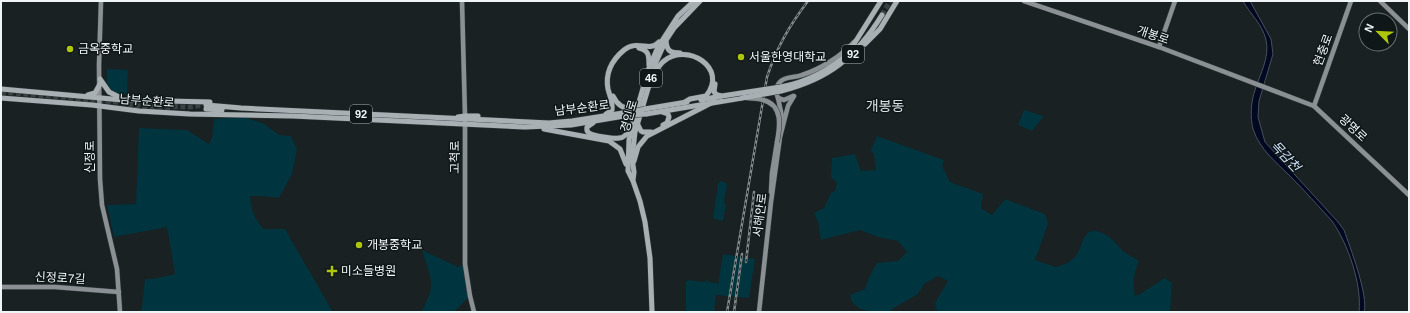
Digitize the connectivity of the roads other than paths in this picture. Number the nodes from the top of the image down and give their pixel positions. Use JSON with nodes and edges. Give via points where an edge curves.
{"nodes":[{"id":1,"x":101,"y":1,"type":"edge"},
{"id":2,"x":462,"y":1,"type":"edge"},
{"id":3,"x":694,"y":1,"type":"edge"},
{"id":4,"x":700,"y":1,"type":"edge"},
{"id":5,"x":881,"y":1,"type":"edge"},
{"id":6,"x":897,"y":1,"type":"edge"},
{"id":7,"x":1024,"y":1,"type":"edge"},
{"id":8,"x":1175,"y":1,"type":"edge"},
{"id":9,"x":1351,"y":1,"type":"edge"},
{"id":10,"x":1380,"y":1,"type":"edge"},
{"id":11,"x":1409,"y":29,"type":"edge"},
{"id":12,"x":862,"y":32,"type":"junction"},
{"id":13,"x":664,"y":40,"type":"junction"},
{"id":14,"x":1159,"y":47,"type":"junction"},
{"id":15,"x":849,"y":52,"type":"junction"},
{"id":16,"x":650,"y":68,"type":"junction"},
{"id":17,"x":651,"y":80,"type":"junction"},
{"id":18,"x":813,"y":81,"type":"junction"},
{"id":19,"x":100,"y":82,"type":"junction"},
{"id":20,"x":781,"y":89,"type":"junction"},
{"id":21,"x":1273,"y":89,"type":"joint"},
{"id":22,"x":1,"y":90,"type":"edge"},
{"id":23,"x":82,"y":97,"type":"junction"},
{"id":24,"x":1,"y":98,"type":"edge"},
{"id":25,"x":100,"y":98,"type":"junction"},
{"id":26,"x":721,"y":98,"type":"junction"},
{"id":27,"x":742,"y":98,"type":"junction"},
{"id":28,"x":778,"y":98,"type":"junction"},
{"id":29,"x":132,"y":99,"type":"junction"},
{"id":30,"x":123,"y":100,"type":"junction"},
{"id":31,"x":715,"y":101,"type":"junction"},
{"id":32,"x":685,"y":102,"type":"junction"},
{"id":33,"x":780,"y":105,"type":"junction"},
{"id":34,"x":100,"y":106,"type":"junction"},
{"id":35,"x":788,"y":106,"type":"junction"},
{"id":36,"x":1314,"y":106,"type":"junction"},
{"id":37,"x":257,"y":108,"type":"junction"},
{"id":38,"x":121,"y":110,"type":"junction"},
{"id":39,"x":632,"y":112,"type":"junction"},
{"id":40,"x":645,"y":112,"type":"junction"},
{"id":41,"x":657,"y":112,"type":"junction"},
{"id":42,"x":292,"y":116,"type":"junction"},
{"id":43,"x":595,"y":119,"type":"junction"},
{"id":44,"x":465,"y":120,"type":"junction"},
{"id":45,"x":783,"y":121,"type":"junction"},
{"id":46,"x":637,"y":123,"type":"junction"},
{"id":47,"x":632,"y":126,"type":"junction"},
{"id":48,"x":525,"y":127,"type":"junction"},
{"id":49,"x":632,"y":167,"type":"junction"},
{"id":50,"x":628,"y":171,"type":"junction"},
{"id":51,"x":633,"y":181,"type":"junction"},
{"id":52,"x":1409,"y":195,"type":"edge"},
{"id":53,"x":771,"y":202,"type":"junction"},
{"id":54,"x":1,"y":287,"type":"edge"},
{"id":55,"x":118,"y":292,"type":"junction"},
{"id":56,"x":120,"y":312,"type":"edge"},
{"id":57,"x":474,"y":312,"type":"edge"},
{"id":58,"x":652,"y":312,"type":"edge"},
{"id":59,"x":759,"y":312,"type":"edge"}],
"edges":[{"from":1,"to":19,"type":"main road","name":"신정로"},
{"from":2,"to":44,"type":"main road","name":"고척로"},
{"from":3,"to":13,"type":"main road","name":"경인로","number":"46","via":[[678,16]]},
{"from":4,"to":13,"type":"main road","name":"경인로","number":"46"},
{"from":5,"to":12,"type":"main road"},
{"from":6,"to":18,"type":"main road","via":[[880,28],[848,62],[827,77]]},
{"from":7,"to":14,"type":"main road","name":"개봉로"},
{"from":8,"to":14,"type":"main road"},
{"from":9,"to":36,"type":"main road","name":"현충로"},
{"from":10,"to":11,"type":"main road"},
{"from":12,"to":15,"type":"main road"},
{"from":12,"to":28,"type":"main road","via":[[852,44],[821,66],[803,75],[780,81],[776,89]]},
{"from":13,"to":16,"type":"main road","name":"경인로","number":"46"},
{"from":13,"to":17,"type":"main road","name":"경인로","number":"46"},
{"from":13,"to":26,"type":"main road","via":[[670,52],[694,54],[706,60],[715,76],[714,92]]},
{"from":13,"to":43,"type":"main road","via":[[651,47],[631,46],[615,58],[607,75],[612,110]]},
{"from":14,"to":21,"type":"main road","name":"개봉로"},
{"from":15,"to":18,"type":"main road","name":"남부순환로","number":"92","via":[[880,14],[864,41],[842,64]]},
{"from":15,"to":20,"type":"main road","name":"남부순환로","number":"92","via":[[838,62],[818,73]]},
{"from":16,"to":39,"type":"main road","via":[[649,54],[636,47],[622,54],[612,70],[611,88],[615,101]]},
{"from":16,"to":47,"type":"main road","name":"경인로","number":"46"},
{"from":17,"to":32,"type":"main road","via":[[660,64],[670,57],[687,55],[700,59],[711,71],[712,86],[706,96]]},
{"from":17,"to":46,"type":"main road","name":"경인로","number":"46"},
{"from":18,"to":20,"type":"main road","name":"남부순환로","number":"92"},
{"from":19,"to":23,"type":"main road","via":[[95,93]]},
{"from":19,"to":25,"type":"main road","name":"신정로"},
{"from":19,"to":29,"type":"main road","via":[[112,95]]},
{"from":20,"to":26,"type":"main road","name":"남부순환로","number":"92","bridge":true},
{"from":20,"to":27,"type":"main road","name":"남부순환로","number":"92","bridge":true},
{"from":21,"to":36,"type":"main road","name":"광명로"},
{"from":22,"to":23,"type":"main road","name":"남부순환로"},
{"from":23,"to":25,"type":"main road","name":"남부순환로"},
{"from":24,"to":34,"type":"main road","name":"남부순환로"},
{"from":25,"to":30,"type":"main road","name":"남부순환로"},
{"from":25,"to":34,"type":"main road","name":"신정로"},
{"from":26,"to":27,"type":"main road","name":"남부순환로","number":"92"},
{"from":26,"to":31,"type":"main road","name":"남부순환로","number":"92"},
{"from":26,"to":32,"type":"main road","name":"남부순환로","number":"92"},
{"from":27,"to":53,"type":"main road","bridge":true,"via":[[762,99],[773,105],[779,116],[770,184]]},
{"from":28,"to":33,"type":"main road"},
{"from":28,"to":35,"type":"main road","via":[[784,100],[794,96]]},
{"from":29,"to":30,"type":"main road","name":"남부순환로"},
{"from":29,"to":37,"type":"main road","name":"남부순환로","via":[[206,102]]},
{"from":30,"to":38,"type":"main road","via":[[118,102]]},
{"from":31,"to":41,"type":"main road","name":"남부순환로","number":"92"},
{"from":31,"to":49,"type":"main road","via":[[648,136],[638,147]]},
{"from":32,"to":40,"type":"main road","name":"남부순환로","number":"92"},
{"from":33,"to":35,"type":"main road","via":[[784,103]]},
{"from":33,"to":45,"type":"main road"},
{"from":34,"to":38,"type":"main road","name":"남부순환로"},
{"from":34,"to":55,"type":"main road","name":"신정로","via":[[102,205],[117,269]]},
{"from":35,"to":45,"type":"main road"},
{"from":36,"to":52,"type":"main road","name":"광명로"},
{"from":37,"to":42,"type":"main road","name":"남부순환로","number":"92","via":[[206,107]]},
{"from":37,"to":44,"type":"main road","name":"남부순환로","number":"92"},
{"from":38,"to":42,"type":"main road","name":"남부순환로"},
{"from":39,"to":40,"type":"main road","name":"남부순환로","number":"92","bridge":true},
{"from":39,"to":43,"type":"main road","name":"남부순환로","number":"92"},
{"from":40,"to":41,"type":"main road","name":"남부순환로","number":"92"},
{"from":41,"to":46,"type":"main road","via":[[668,114],[667,123],[646,133]]},
{"from":42,"to":44,"type":"main road","name":"남부순환로","number":"92"},
{"from":43,"to":44,"type":"main road","name":"남부순환로","number":"92","via":[[549,123]]},
{"from":43,"to":47,"type":"main road","via":[[587,130],[589,133],[602,136],[620,138],[626,135]]},
{"from":43,"to":48,"type":"main road","name":"남부순환로","number":"92","via":[[571,125]]},
{"from":44,"to":48,"type":"main road","name":"남부순환로","number":"92"},
{"from":44,"to":57,"type":"main road","name":"고척로","via":[[465,264]]},
{"from":45,"to":53,"type":"main road","name":"서해안로"},
{"from":46,"to":49,"type":"main road","name":"경인로","number":"46"},
{"from":47,"to":50,"type":"main road","name":"경인로","number":"46","via":[[627,155]]},
{"from":48,"to":50,"type":"main road","via":[[609,141],[620,149]]},
{"from":49,"to":51,"type":"main road","name":"경인로","number":"46"},
{"from":50,"to":51,"type":"main road","name":"경인로","number":"46"},
{"from":51,"to":58,"type":"main road","name":"경인로","number":"46","via":[[640,201],[650,258]]},
{"from":53,"to":59,"type":"main road","name":"서해안로"},
{"from":54,"to":55,"type":"main road","name":"신정로7길","via":[[55,287]]},
{"from":55,"to":56,"type":"main road","name":"신정로"}]}
